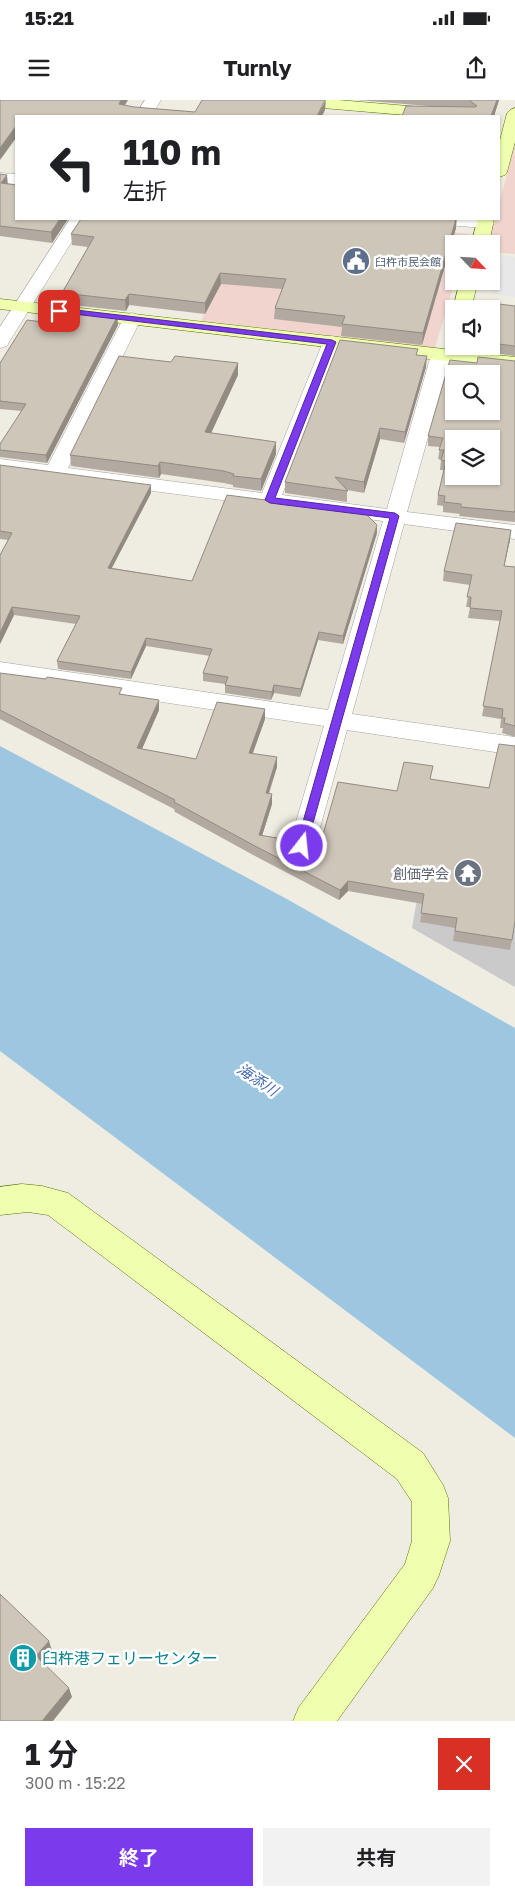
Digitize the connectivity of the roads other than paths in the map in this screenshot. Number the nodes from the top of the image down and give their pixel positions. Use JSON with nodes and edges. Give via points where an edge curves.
{"nodes":[{"id":1,"x":153,"y":100,"type":"edge"},
{"id":2,"x":287,"y":100,"type":"edge"},
{"id":3,"x":144,"y":115,"type":"edge"},
{"id":4,"x":455,"y":115,"type":"edge"},
{"id":5,"x":509,"y":118,"type":"edge"},
{"id":6,"x":500,"y":167,"type":"edge"},
{"id":7,"x":0,"y":178,"type":"edge"},
{"id":8,"x":15,"y":179,"type":"edge"},
{"id":9,"x":77,"y":220,"type":"edge"},
{"id":10,"x":460,"y":220,"type":"edge"},
{"id":11,"x":485,"y":221,"type":"edge"},
{"id":12,"x":482,"y":235,"type":"edge"},
{"id":13,"x":0,"y":304,"type":"edge"},
{"id":14,"x":23,"y":306,"type":"junction"},
{"id":15,"x":132,"y":319,"type":"junction"},
{"id":16,"x":0,"y":342,"type":"edge"},
{"id":17,"x":332,"y":342,"type":"junction"},
{"id":18,"x":445,"y":346,"type":"edge"},
{"id":19,"x":445,"y":355,"type":"edge"},
{"id":20,"x":483,"y":355,"type":"edge"},
{"id":21,"x":515,"y":363,"type":"edge"},
{"id":22,"x":0,"y":465,"type":"edge"},
{"id":23,"x":55,"y":472,"type":"junction"},
{"id":24,"x":270,"y":500,"type":"junction"},
{"id":25,"x":395,"y":516,"type":"junction"},
{"id":26,"x":515,"y":532,"type":"edge"},
{"id":27,"x":0,"y":670,"type":"edge"},
{"id":28,"x":337,"y":720,"type":"junction"},
{"id":29,"x":515,"y":746,"type":"edge"},
{"id":30,"x":302,"y":846,"type":"edge"},
{"id":31,"x":0,"y":1201,"type":"edge"},
{"id":32,"x":313,"y":1721,"type":"edge"}],
"edges":[{"from":1,"to":3,"type":"street"},
{"from":2,"to":4,"type":"street"},
{"from":5,"to":6,"type":"street"},
{"from":7,"to":8,"type":"street"},
{"from":9,"to":14,"type":"street"},
{"from":10,"to":11,"type":"street"},
{"from":11,"to":12,"type":"street"},
{"from":13,"to":14,"type":"street"},
{"from":14,"to":15,"type":"street"},
{"from":14,"to":16,"type":"street"},
{"from":15,"to":17,"type":"street"},
{"from":15,"to":23,"type":"street"},
{"from":17,"to":18,"type":"street"},
{"from":17,"to":24,"type":"street"},
{"from":19,"to":25,"type":"street"},
{"from":20,"to":21,"type":"street"},
{"from":22,"to":23,"type":"street"},
{"from":23,"to":24,"type":"street"},
{"from":24,"to":25,"type":"street"},
{"from":25,"to":26,"type":"street"},
{"from":25,"to":28,"type":"street"},
{"from":27,"to":28,"type":"street"},
{"from":28,"to":29,"type":"street"},
{"from":28,"to":30,"type":"street"},
{"from":31,"to":32,"type":"street","via":[[31,1198],[57,1203],[410,1466],[430,1498],[431,1541],[420,1575]]}]}
